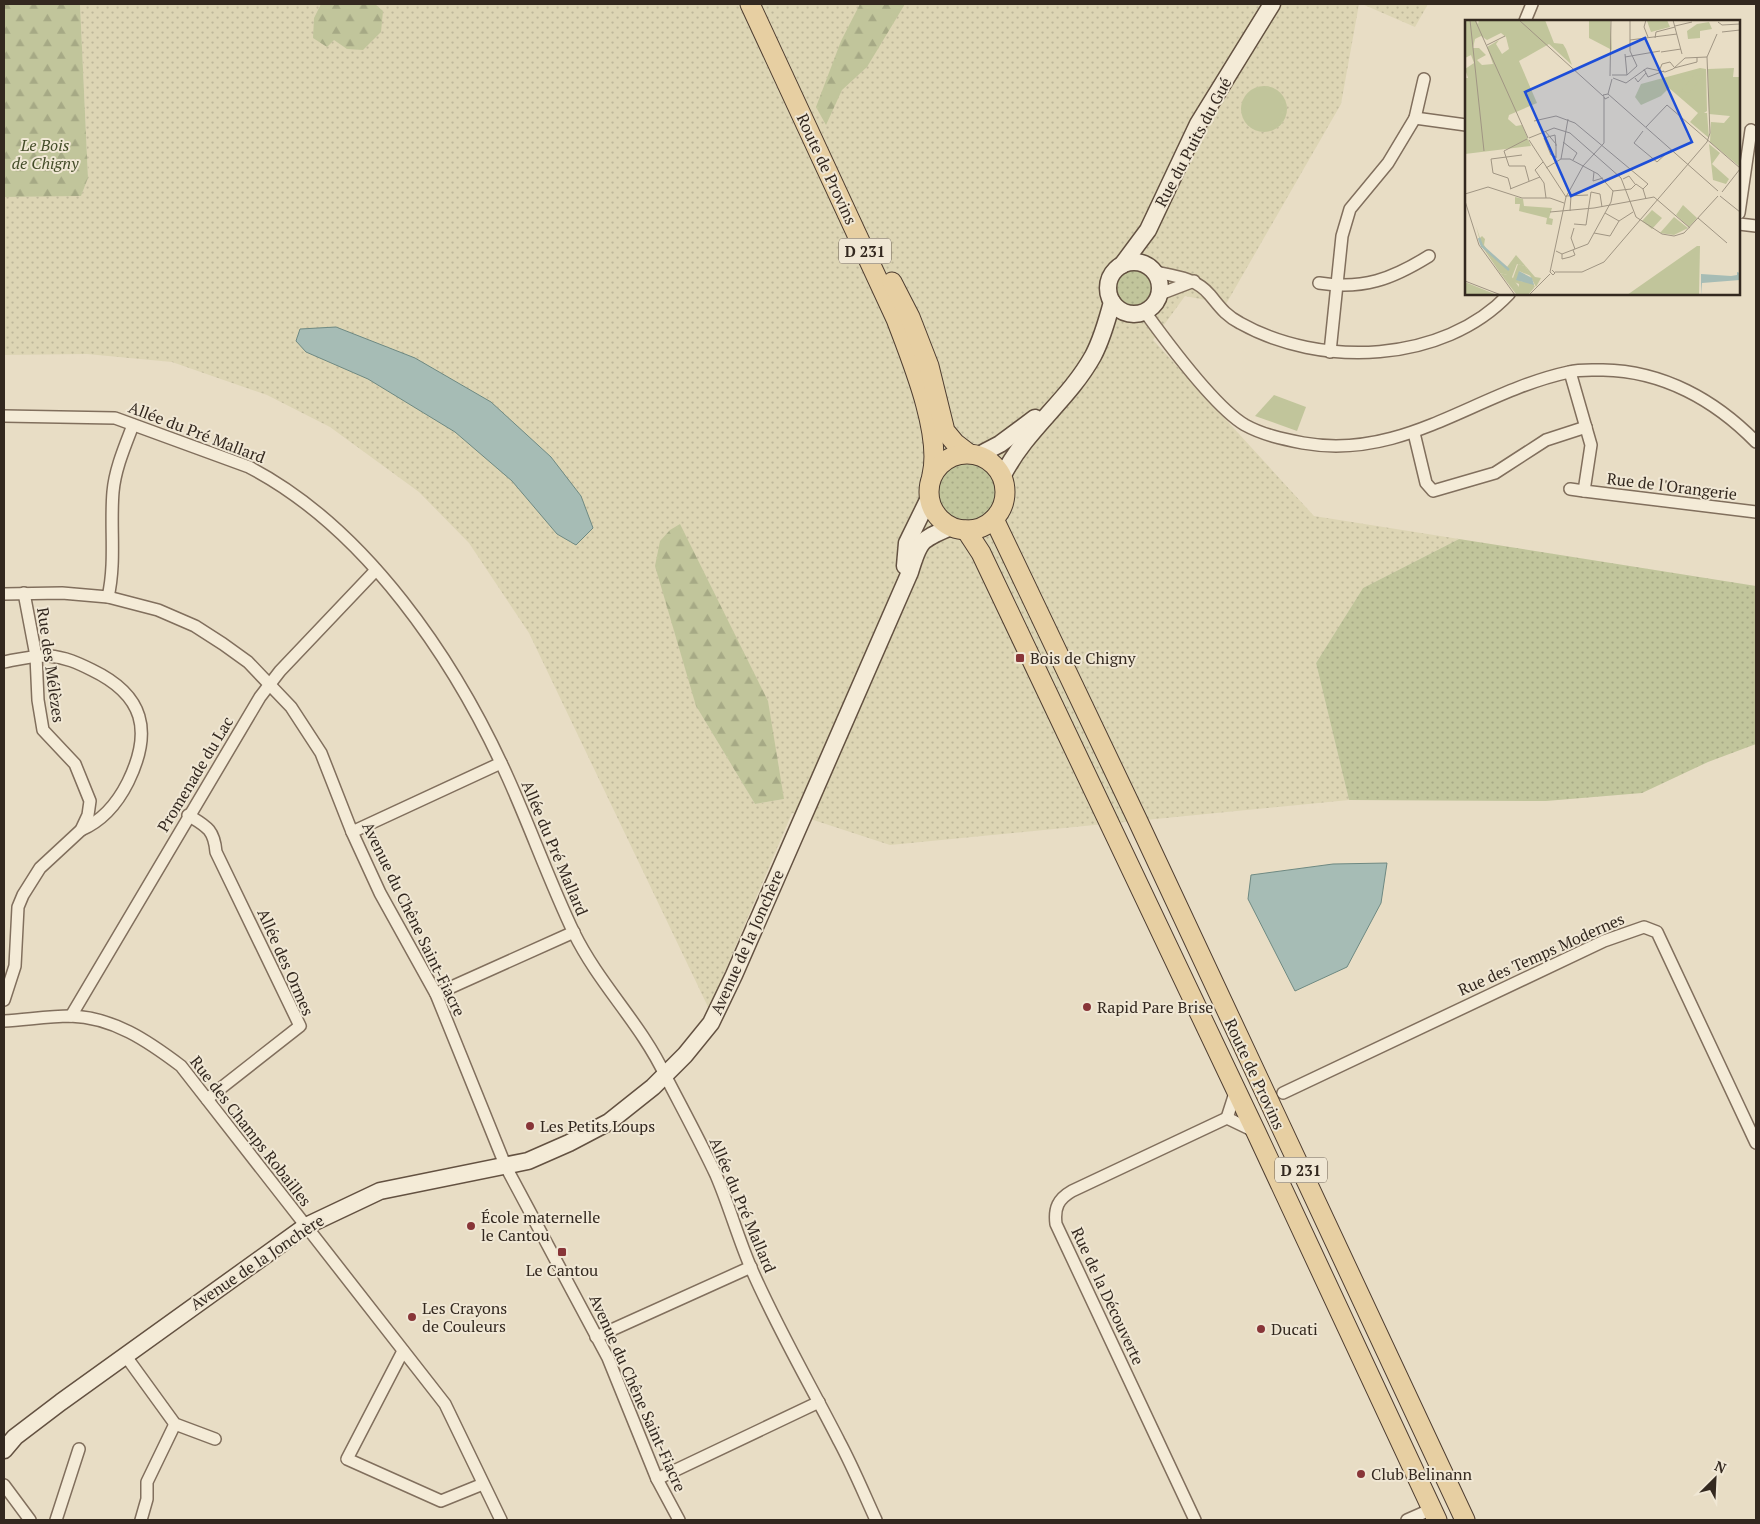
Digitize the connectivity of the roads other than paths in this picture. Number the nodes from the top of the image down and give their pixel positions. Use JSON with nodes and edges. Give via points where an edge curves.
{"nodes":[{"id":1,"x":750,"y":4,"type":"edge"},
{"id":2,"x":1272,"y":4,"type":"edge"},
{"id":3,"x":1532,"y":4,"type":"edge"},
{"id":4,"x":1524,"y":20,"type":"edge"},
{"id":5,"x":765,"y":36,"type":"junction"},
{"id":6,"x":1424,"y":79,"type":"dead end"},
{"id":7,"x":1415,"y":118,"type":"junction"},
{"id":8,"x":1465,"y":125,"type":"edge"},
{"id":9,"x":1750,"y":130,"type":"edge"},
{"id":10,"x":1740,"y":205,"type":"edge"},
{"id":11,"x":1740,"y":224,"type":"edge"},
{"id":12,"x":1756,"y":226,"type":"edge"},
{"id":13,"x":1148,"y":230,"type":"junction"},
{"id":14,"x":1429,"y":256,"type":"dead end"},
{"id":15,"x":1122,"y":265,"type":"junction"},
{"id":16,"x":1152,"y":269,"type":"junction"},
{"id":17,"x":1194,"y":281,"type":"junction"},
{"id":18,"x":1319,"y":283,"type":"dead end"},
{"id":19,"x":1337,"y":286,"type":"junction"},
{"id":20,"x":1160,"y":294,"type":"junction"},
{"id":21,"x":1508,"y":295,"type":"edge"},
{"id":22,"x":1112,"y":302,"type":"junction"},
{"id":23,"x":1137,"y":313,"type":"junction"},
{"id":24,"x":1102,"y":336,"type":"junction"},
{"id":25,"x":1330,"y":352,"type":"junction"},
{"id":26,"x":1570,"y":372,"type":"junction"},
{"id":27,"x":1057,"y":403,"type":"junction"},
{"id":28,"x":4,"y":416,"type":"edge"},
{"id":29,"x":133,"y":425,"type":"junction"},
{"id":30,"x":1586,"y":427,"type":"junction"},
{"id":31,"x":1414,"y":433,"type":"junction"},
{"id":32,"x":1756,"y":442,"type":"edge"},
{"id":33,"x":974,"y":454,"type":"junction"},
{"id":34,"x":932,"y":475,"type":"junction"},
{"id":35,"x":1002,"y":477,"type":"junction"},
{"id":36,"x":1570,"y":489,"type":"dead end"},
{"id":37,"x":1584,"y":491,"type":"junction"},
{"id":38,"x":929,"y":498,"type":"junction"},
{"id":39,"x":1756,"y":512,"type":"edge"},
{"id":40,"x":994,"y":519,"type":"junction"},
{"id":41,"x":959,"y":529,"type":"junction"},
{"id":42,"x":376,"y":570,"type":"junction"},
{"id":43,"x":904,"y":583,"type":"junction"},
{"id":44,"x":24,"y":593,"type":"junction"},
{"id":45,"x":4,"y":594,"type":"edge"},
{"id":46,"x":108,"y":597,"type":"junction"},
{"id":47,"x":36,"y":656,"type":"junction"},
{"id":48,"x":4,"y":662,"type":"edge"},
{"id":49,"x":270,"y":683,"type":"junction"},
{"id":50,"x":501,"y":763,"type":"junction"},
{"id":51,"x":188,"y":815,"type":"junction"},
{"id":52,"x":81,"y":830,"type":"junction"},
{"id":53,"x":352,"y":832,"type":"junction"},
{"id":54,"x":574,"y":932,"type":"junction"},
{"id":55,"x":9,"y":964,"type":"edge"},
{"id":56,"x":436,"y":994,"type":"junction"},
{"id":57,"x":4,"y":1000,"type":"edge"},
{"id":58,"x":71,"y":1016,"type":"junction"},
{"id":59,"x":4,"y":1021,"type":"edge"},
{"id":60,"x":665,"y":1074,"type":"junction"},
{"id":61,"x":1257,"y":1079,"type":"junction"},
{"id":62,"x":1236,"y":1090,"type":"junction"},
{"id":63,"x":1284,"y":1093,"type":"junction"},
{"id":64,"x":207,"y":1098,"type":"junction"},
{"id":65,"x":1227,"y":1118,"type":"junction"},
{"id":66,"x":1278,"y":1123,"type":"junction"},
{"id":67,"x":1256,"y":1132,"type":"junction"},
{"id":68,"x":1756,"y":1143,"type":"edge"},
{"id":69,"x":506,"y":1167,"type":"junction"},
{"id":70,"x":306,"y":1226,"type":"junction"},
{"id":71,"x":751,"y":1267,"type":"junction"},
{"id":72,"x":596,"y":1337,"type":"junction"},
{"id":73,"x":403,"y":1351,"type":"junction"},
{"id":74,"x":125,"y":1355,"type":"junction"},
{"id":75,"x":819,"y":1402,"type":"junction"},
{"id":76,"x":175,"y":1424,"type":"junction"},
{"id":77,"x":215,"y":1439,"type":"dead end"},
{"id":78,"x":79,"y":1449,"type":"dead end"},
{"id":79,"x":4,"y":1450,"type":"edge"},
{"id":80,"x":657,"y":1479,"type":"junction"},
{"id":81,"x":483,"y":1484,"type":"junction"},
{"id":82,"x":4,"y":1485,"type":"edge"},
{"id":83,"x":1434,"y":1515,"type":"edge"},
{"id":84,"x":30,"y":1520,"type":"edge"},
{"id":85,"x":56,"y":1520,"type":"edge"},
{"id":86,"x":141,"y":1520,"type":"edge"},
{"id":87,"x":501,"y":1520,"type":"edge"},
{"id":88,"x":679,"y":1520,"type":"edge"},
{"id":89,"x":876,"y":1520,"type":"edge"},
{"id":90,"x":1195,"y":1520,"type":"edge"},
{"id":91,"x":1407,"y":1520,"type":"edge"},
{"id":92,"x":1465,"y":1520,"type":"edge"}],
"edges":[{"from":1,"to":5,"type":"main road","name":"Route de Provins","number":"D 231"},
{"from":2,"to":13,"type":"main road","name":"Rue du Puits du Gué","via":[[1198,124]]},
{"from":3,"to":4,"type":"street"},
{"from":5,"to":33,"type":"main road","name":"Route de Provins","number":"D 231","via":[[910,317],[929,366],[945,431],[954,443]]},
{"from":5,"to":34,"type":"main road","name":"Route de Provins","number":"D 231","via":[[896,319],[916,372],[934,445]]},
{"from":6,"to":7,"type":"street"},
{"from":7,"to":8,"type":"street"},
{"from":7,"to":19,"type":"street","via":[[1388,164],[1350,209],[1342,236]]},
{"from":9,"to":10,"type":"street"},
{"from":11,"to":12,"type":"street"},
{"from":13,"to":15,"type":"main road","name":"Rue du Puits du Gué"},
{"from":13,"to":16,"type":"main road","name":"Rue du Puits du Gué"},
{"from":14,"to":19,"type":"street","via":[[1400,274],[1364,285]]},
{"from":15,"to":16,"type":"main road","via":[[1136,262]]},
{"from":15,"to":22,"type":"main road","via":[[1109,281]]},
{"from":16,"to":17,"type":"street"},
{"from":16,"to":20,"type":"main road"},
{"from":17,"to":20,"type":"street"},
{"from":17,"to":25,"type":"street","via":[[1225,314],[1240,324],[1292,345]]},
{"from":18,"to":19,"type":"street"},
{"from":19,"to":25,"type":"street"},
{"from":20,"to":23,"type":"main road","via":[[1157,302]]},
{"from":21,"to":25,"type":"street","via":[[1498,306],[1442,337],[1388,351]]},
{"from":22,"to":23,"type":"main road","via":[[1116,307]]},
{"from":22,"to":24,"type":"main road"},
{"from":23,"to":24,"type":"main road"},
{"from":23,"to":31,"type":"street","via":[[1223,406],[1244,424],[1280,439],[1321,446],[1378,443]]},
{"from":24,"to":27,"type":"main road","via":[[1092,358]]},
{"from":26,"to":30,"type":"street","name":"Rue de l'Orangerie"},
{"from":26,"to":31,"type":"street","via":[[1527,385]]},
{"from":26,"to":32,"type":"street","via":[[1621,370],[1662,379],[1711,402]]},
{"from":27,"to":33,"type":"main road","via":[[1000,444]]},
{"from":27,"to":35,"type":"main road","via":[[1028,435]]},
{"from":28,"to":29,"type":"street","name":"Allée du Pré Mallard","via":[[115,418]]},
{"from":29,"to":42,"type":"street","name":"Allée du Pré Mallard","via":[[268,477],[308,506]]},
{"from":29,"to":46,"type":"street","via":[[113,491],[112,572]]},
{"from":30,"to":31,"type":"street","via":[[1546,440],[1495,473],[1433,491],[1426,484]]},
{"from":30,"to":37,"type":"street","name":"Rue de l'Orangerie","via":[[1592,445]]},
{"from":33,"to":34,"type":"main road","via":[[948,458]]},
{"from":33,"to":35,"type":"main road","via":[[989,460]]},
{"from":34,"to":38,"type":"main road","via":[[928,486]]},
{"from":35,"to":40,"type":"main road","via":[[1004,500]]},
{"from":36,"to":37,"type":"street","name":"Rue de l'Orangerie"},
{"from":37,"to":39,"type":"street","name":"Rue de l'Orangerie"},
{"from":38,"to":41,"type":"main road","via":[[941,520]]},
{"from":38,"to":43,"type":"main road","via":[[907,543]]},
{"from":40,"to":41,"type":"main road","via":[[981,527]]},
{"from":40,"to":61,"type":"main road","name":"Route de Provins","number":"D 231"},
{"from":41,"to":43,"type":"main road","name":"Avenue de la Jonchère","via":[[923,541]]},
{"from":41,"to":62,"type":"main road","name":"Route de Provins","number":"D 231","via":[[981,554]]},
{"from":42,"to":49,"type":"street","name":"Promenade du Lac"},
{"from":42,"to":50,"type":"street","name":"Allée du Pré Mallard","via":[[444,659]]},
{"from":43,"to":60,"type":"main road","name":"Avenue de la Jonchère","via":[[711,1023]]},
{"from":44,"to":45,"type":"street","name":"Avenue du Chêne Saint-Fiacre"},
{"from":44,"to":46,"type":"street","name":"Avenue du Chêne Saint-Fiacre"},
{"from":44,"to":47,"type":"street","name":"Rue des Mélèzes"},
{"from":46,"to":49,"type":"street","name":"Avenue du Chêne Saint-Fiacre","via":[[158,610],[195,626],[248,662]]},
{"from":47,"to":48,"type":"street"},
{"from":47,"to":52,"type":"street","name":"Rue des Mélèzes","via":[[43,730],[75,764],[90,801]]},
{"from":47,"to":52,"type":"street","via":[[73,661],[108,677],[131,697],[143,726],[136,764],[119,798],[93,825]]},
{"from":49,"to":51,"type":"street","name":"Promenade du Lac"},
{"from":49,"to":53,"type":"street","name":"Avenue du Chêne Saint-Fiacre","via":[[291,707],[322,753]]},
{"from":50,"to":53,"type":"street"},
{"from":50,"to":54,"type":"street","name":"Allée du Pré Mallard"},
{"from":51,"to":58,"type":"street","name":"Promenade du Lac"},
{"from":51,"to":64,"type":"street","name":"Allée des Ormes","via":[[207,826],[215,838],[216,852],[300,1026]]},
{"from":52,"to":55,"type":"street","name":"Rue des Mélèzes","via":[[30,880],[18,907]]},
{"from":53,"to":56,"type":"street","name":"Avenue du Chêne Saint-Fiacre","via":[[380,893]]},
{"from":54,"to":56,"type":"street"},
{"from":54,"to":60,"type":"street","name":"Allée du Pré Mallard","via":[[594,970],[621,1005]]},
{"from":55,"to":57,"type":"street","name":"Rue des Mélèzes"},
{"from":56,"to":69,"type":"street","name":"Avenue du Chêne Saint-Fiacre"},
{"from":58,"to":59,"type":"street","name":"Rue des Champs Robailles"},
{"from":58,"to":64,"type":"street","name":"Rue des Champs Robailles","via":[[131,1031],[181,1066]]},
{"from":60,"to":69,"type":"main road","name":"Avenue de la Jonchère","via":[[608,1122],[553,1150]]},
{"from":60,"to":71,"type":"street","name":"Allée du Pré Mallard","via":[[716,1176]]},
{"from":61,"to":63,"type":"street"},
{"from":61,"to":66,"type":"main road","name":"Route de Provins","number":"D 231"},
{"from":62,"to":65,"type":"street"},
{"from":62,"to":67,"type":"main road","name":"Route de Provins","number":"D 231"},
{"from":63,"to":66,"type":"street"},
{"from":63,"to":68,"type":"street","name":"Rue des Temps Modernes","via":[[1604,940],[1644,926],[1657,932]]},
{"from":64,"to":70,"type":"street","name":"Rue des Champs Robailles"},
{"from":65,"to":67,"type":"street"},
{"from":65,"to":90,"type":"street","name":"Rue de la Découverte","via":[[1072,1191],[1059,1200],[1055,1215],[1056,1224]]},
{"from":66,"to":92,"type":"main road","name":"Route de Provins","number":"D 231"},
{"from":67,"to":83,"type":"main road","name":"Route de Provins","number":"D 231"},
{"from":69,"to":70,"type":"main road","name":"Avenue de la Jonchère","via":[[380,1191]]},
{"from":69,"to":72,"type":"street","name":"Avenue du Chêne Saint-Fiacre"},
{"from":70,"to":73,"type":"street","name":"Rue des Champs Robailles"},
{"from":70,"to":74,"type":"main road","name":"Avenue de la Jonchère"},
{"from":71,"to":72,"type":"street"},
{"from":71,"to":75,"type":"street","name":"Allée du Pré Mallard"},
{"from":72,"to":80,"type":"street","name":"Avenue du Chêne Saint-Fiacre","via":[[608,1358]]},
{"from":73,"to":81,"type":"street","name":"Rue des Champs Robailles","via":[[446,1404]]},
{"from":73,"to":81,"type":"street","via":[[347,1459],[441,1502]]},
{"from":74,"to":76,"type":"street"},
{"from":74,"to":79,"type":"main road","name":"Avenue de la Jonchère","via":[[15,1437]]},
{"from":75,"to":80,"type":"street"},
{"from":75,"to":89,"type":"street","name":"Allée du Pré Mallard"},
{"from":76,"to":77,"type":"street"},
{"from":76,"to":86,"type":"street","via":[[146,1482],[147,1499]]},
{"from":78,"to":85,"type":"street"},
{"from":80,"to":88,"type":"street","name":"Avenue du Chêne Saint-Fiacre"},
{"from":81,"to":87,"type":"street","name":"Rue des Champs Robailles"},
{"from":82,"to":84,"type":"street"},
{"from":83,"to":91,"type":"street"}]}
